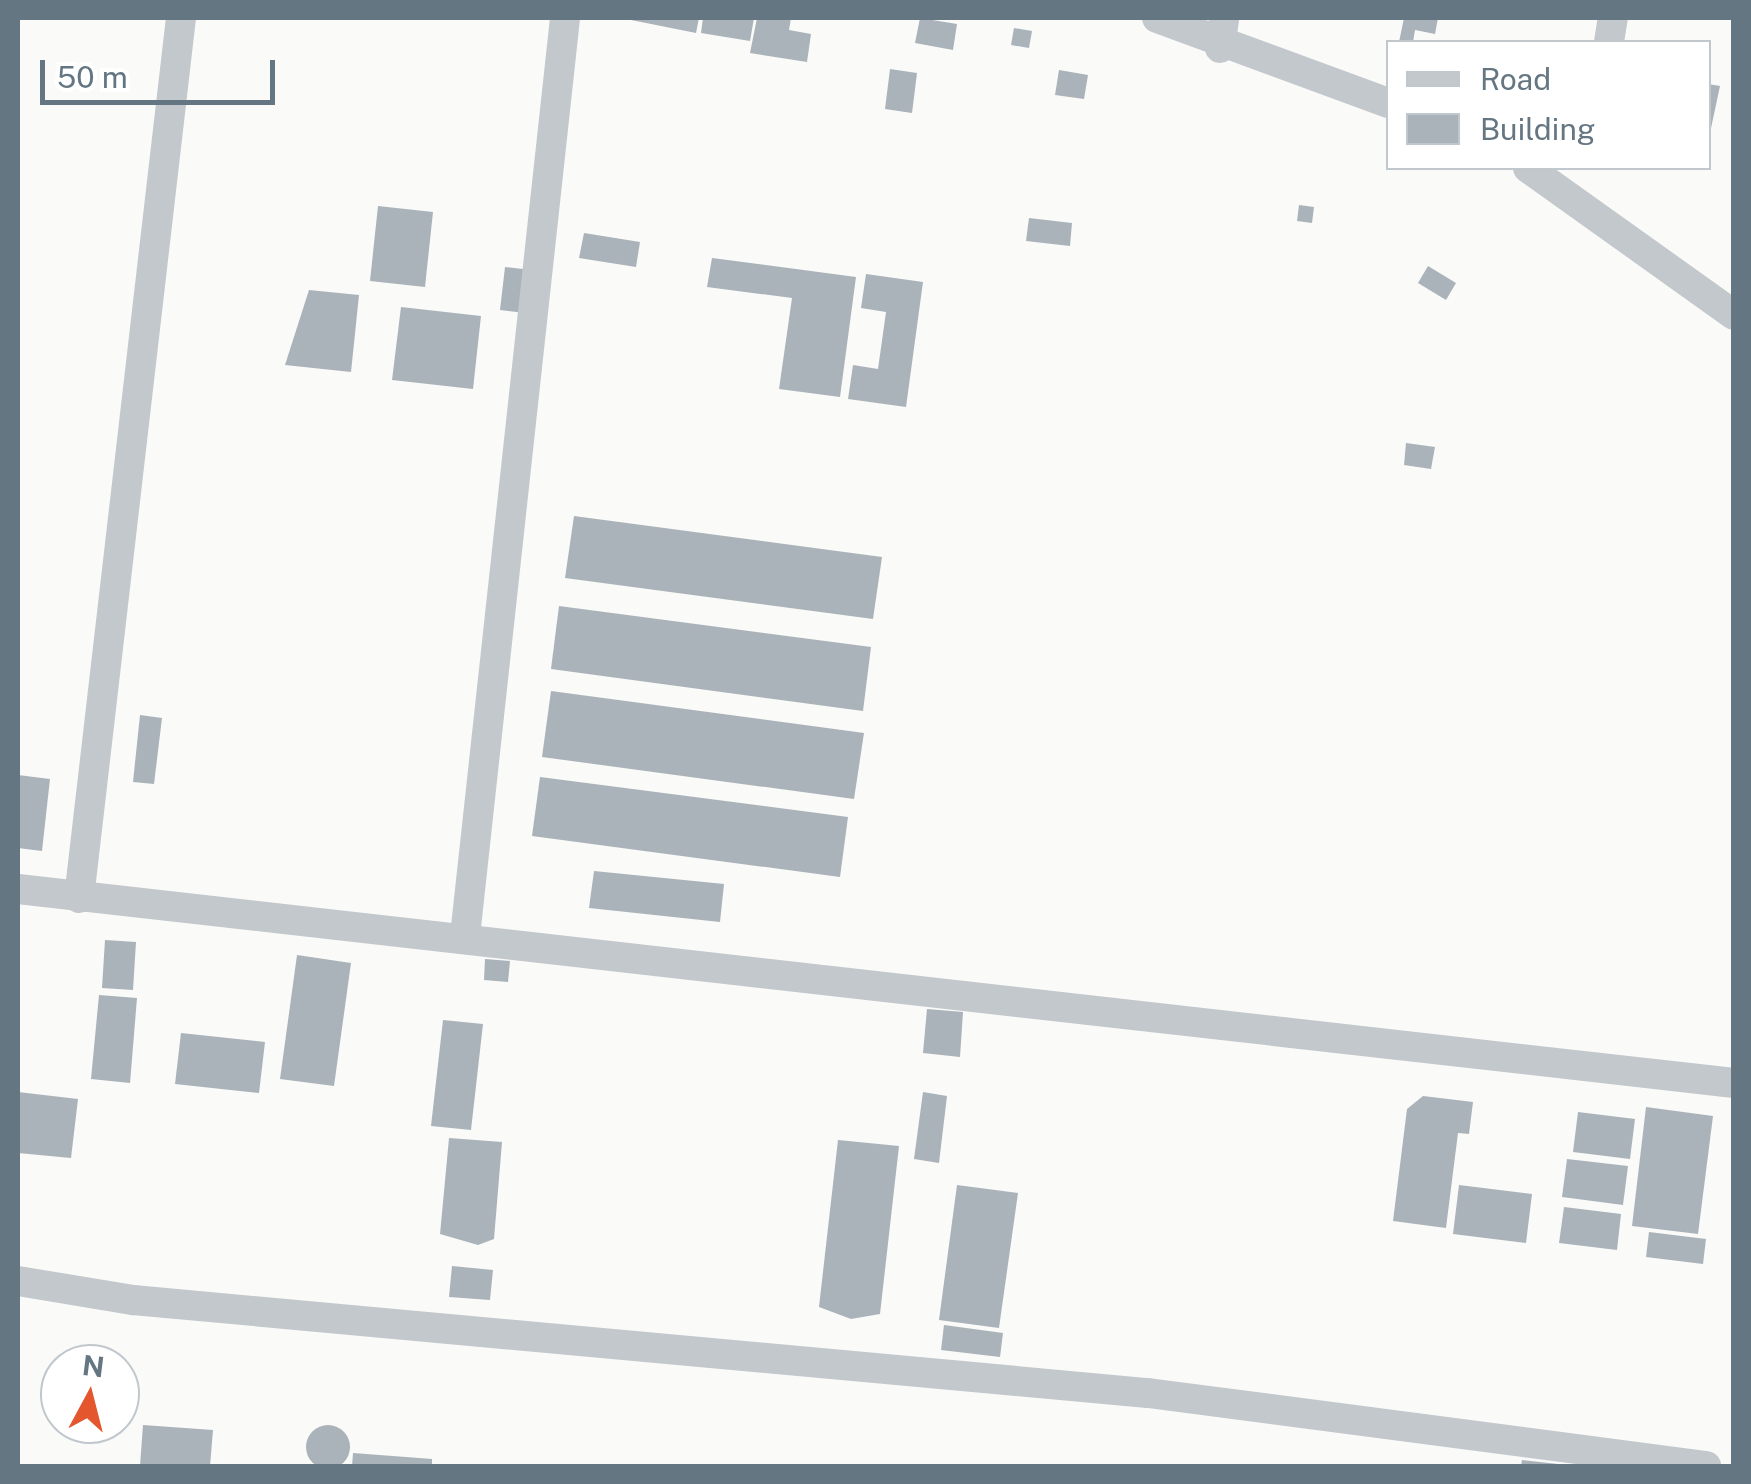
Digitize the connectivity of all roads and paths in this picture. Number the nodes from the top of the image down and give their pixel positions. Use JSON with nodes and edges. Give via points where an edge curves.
{"nodes":[{"id":1,"x":180,"y":18,"type":"edge"},
{"id":2,"x":565,"y":18,"type":"edge"},
{"id":3,"x":1158,"y":18,"type":"edge"},
{"id":4,"x":1222,"y":33,"type":"edge"},
{"id":5,"x":1386,"y":102,"type":"edge"},
{"id":6,"x":1535,"y":170,"type":"edge"},
{"id":7,"x":1562,"y":178,"type":"edge"},
{"id":8,"x":1734,"y":316,"type":"edge"},
{"id":9,"x":18,"y":889,"type":"edge"},
{"id":10,"x":79,"y":898,"type":"junction"},
{"id":11,"x":465,"y":936,"type":"junction"},
{"id":12,"x":1734,"y":1083,"type":"edge"},
{"id":13,"x":18,"y":1280,"type":"edge"},
{"id":14,"x":1734,"y":1465,"type":"edge"},
{"id":15,"x":1706,"y":1466,"type":"edge"},
{"id":16,"x":1719,"y":1466,"type":"edge"}],
"edges":[{"from":1,"to":10,"type":"street"},
{"from":2,"to":11,"type":"street"},
{"from":3,"to":4,"type":"street"},
{"from":4,"to":5,"type":"street"},
{"from":6,"to":7,"type":"street"},
{"from":7,"to":8,"type":"street"},
{"from":9,"to":10,"type":"street"},
{"from":10,"to":11,"type":"street"},
{"from":11,"to":12,"type":"street"},
{"from":13,"to":15,"type":"street","via":[[153,1302],[1148,1393]]},
{"from":14,"to":16,"type":"street"}]}
